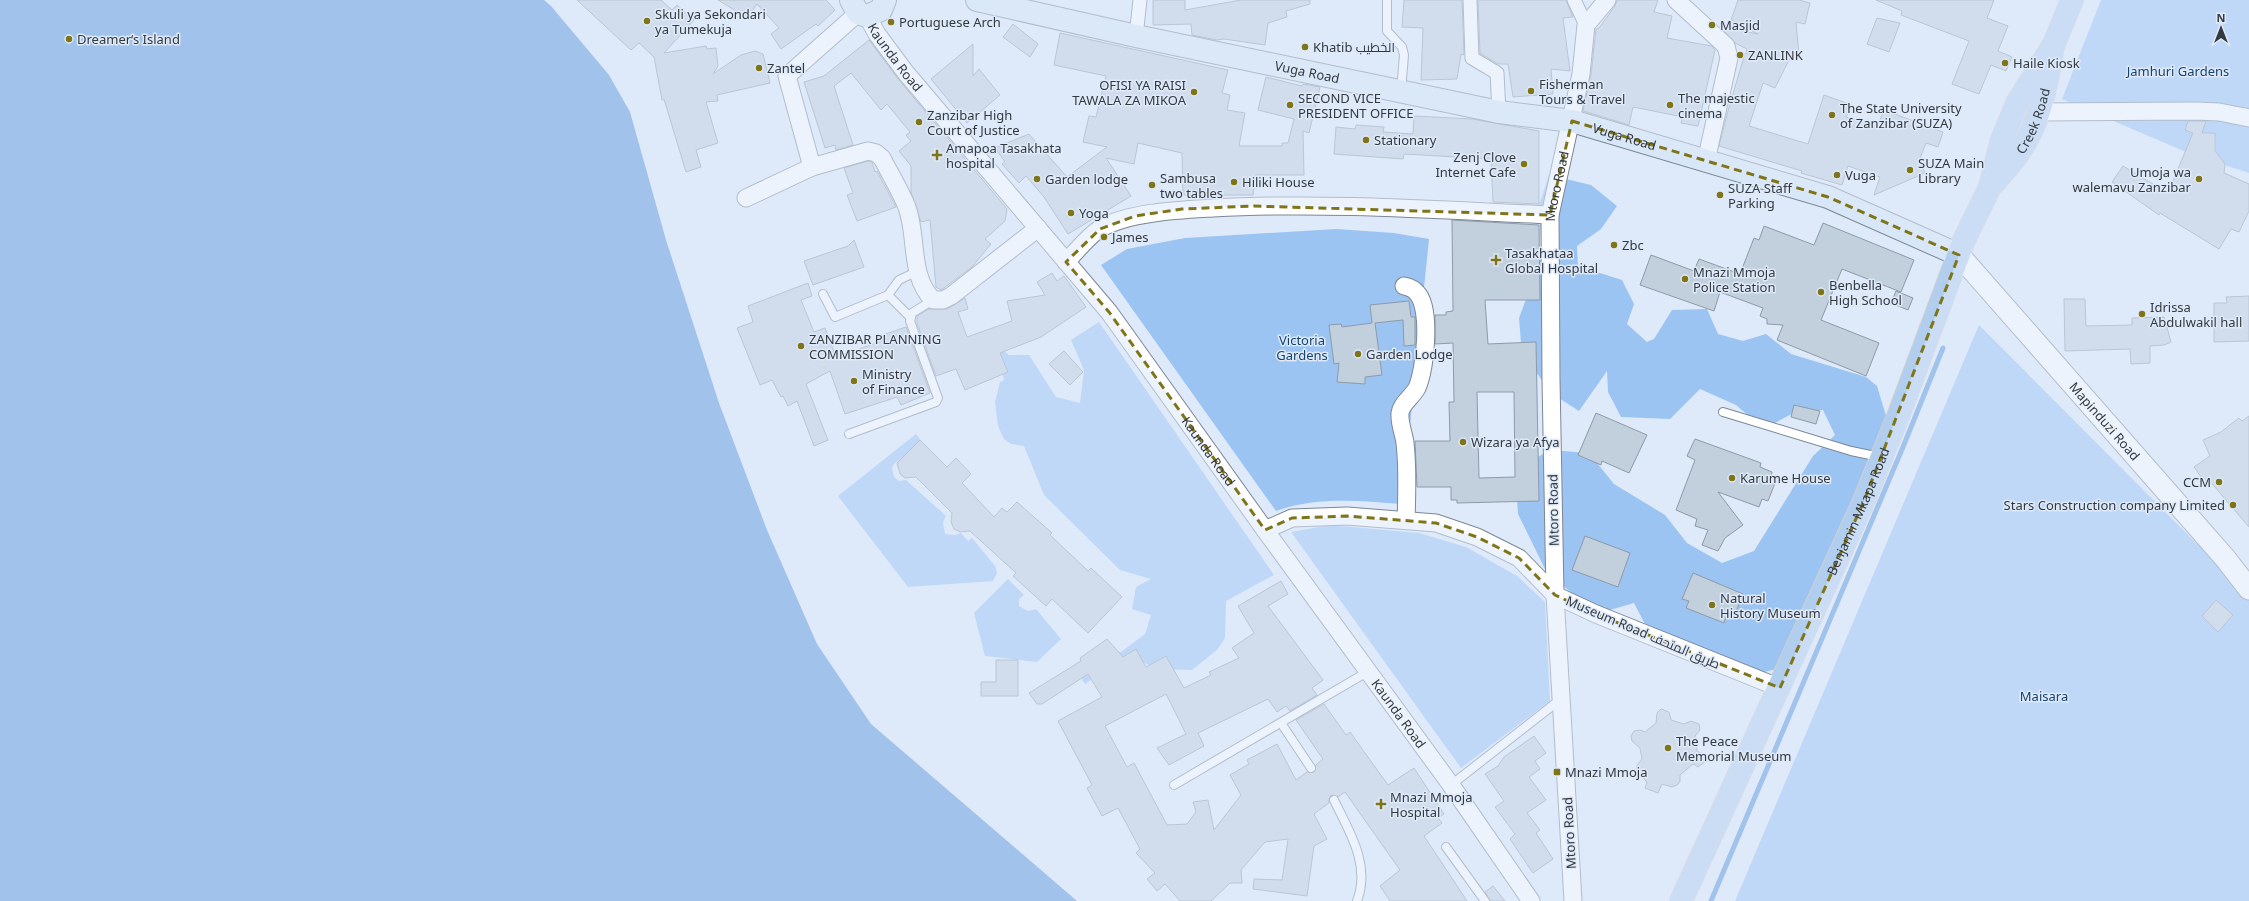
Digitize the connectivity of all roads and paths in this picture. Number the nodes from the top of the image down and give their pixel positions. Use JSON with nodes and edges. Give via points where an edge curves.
{"nodes":[{"id":1,"x":885,"y":0,"type":"edge"},
{"id":2,"x":977,"y":0,"type":"edge"},
{"id":3,"x":1140,"y":0,"type":"edge"},
{"id":4,"x":1387,"y":0,"type":"edge"},
{"id":5,"x":1470,"y":0,"type":"edge"},
{"id":6,"x":1574,"y":0,"type":"edge"},
{"id":7,"x":1606,"y":0,"type":"edge"},
{"id":8,"x":1676,"y":0,"type":"edge"},
{"id":9,"x":2072,"y":0,"type":"edge"},
{"id":10,"x":858,"y":9,"type":"edge"},
{"id":11,"x":1586,"y":25,"type":"junction"},
{"id":12,"x":1136,"y":36,"type":"junction"},
{"id":13,"x":2054,"y":44,"type":"junction"},
{"id":14,"x":1401,"y":91,"type":"junction"},
{"id":15,"x":1499,"y":112,"type":"junction"},
{"id":16,"x":2039,"y":112,"type":"junction"},
{"id":17,"x":2249,"y":118,"type":"edge"},
{"id":18,"x":1572,"y":121,"type":"junction"},
{"id":19,"x":1706,"y":161,"type":"junction"},
{"id":20,"x":812,"y":167,"type":"junction"},
{"id":21,"x":1990,"y":187,"type":"junction"},
{"id":22,"x":746,"y":198,"type":"dead end"},
{"id":23,"x":1550,"y":215,"type":"junction"},
{"id":24,"x":1038,"y":228,"type":"junction"},
{"id":25,"x":1066,"y":262,"type":"junction"},
{"id":26,"x":1956,"y":263,"type":"junction"},
{"id":27,"x":918,"y":271,"type":"junction"},
{"id":28,"x":1404,"y":286,"type":"dead end"},
{"id":29,"x":823,"y":294,"type":"dead end"},
{"id":30,"x":888,"y":295,"type":"junction"},
{"id":31,"x":933,"y":300,"type":"junction"},
{"id":32,"x":910,"y":317,"type":"junction"},
{"id":33,"x":1723,"y":412,"type":"dead end"},
{"id":34,"x":849,"y":434,"type":"dead end"},
{"id":35,"x":1880,"y":457,"type":"junction"},
{"id":36,"x":1406,"y":520,"type":"junction"},
{"id":37,"x":1264,"y":530,"type":"junction"},
{"id":38,"x":2249,"y":589,"type":"edge"},
{"id":39,"x":1555,"y":594,"type":"junction"},
{"id":40,"x":1369,"y":671,"type":"junction"},
{"id":41,"x":1780,"y":688,"type":"junction"},
{"id":42,"x":1561,"y":699,"type":"junction"},
{"id":43,"x":1281,"y":723,"type":"junction"},
{"id":44,"x":1311,"y":768,"type":"dead end"},
{"id":45,"x":1174,"y":785,"type":"dead end"},
{"id":46,"x":1451,"y":785,"type":"junction"},
{"id":47,"x":1334,"y":800,"type":"dead end"},
{"id":48,"x":1446,"y":847,"type":"dead end"},
{"id":49,"x":1357,"y":901,"type":"edge"},
{"id":50,"x":1485,"y":901,"type":"edge"},
{"id":51,"x":1531,"y":901,"type":"edge"},
{"id":52,"x":1572,"y":901,"type":"edge"},
{"id":53,"x":1681,"y":901,"type":"edge"}],
"edges":[{"from":1,"to":10,"type":"main road","via":[[880,10]]},
{"from":2,"to":12,"type":"main road","name":"Vuga Road"},
{"from":3,"to":12,"type":"street"},
{"from":4,"to":14,"type":"lane","via":[[1387,31],[1402,47],[1404,55]]},
{"from":5,"to":15,"type":"street","via":[[1472,58],[1497,73]]},
{"from":6,"to":11,"type":"street"},
{"from":7,"to":11,"type":"street"},
{"from":8,"to":19,"type":"street","via":[[1726,46],[1729,58]]},
{"from":9,"to":13,"type":"main road","name":"Creek Road"},
{"from":10,"to":20,"type":"street","via":[[787,76]]},
{"from":10,"to":24,"type":"street","name":"Kaunda Road","via":[[906,73]]},
{"from":11,"to":18,"type":"street","name":"Mtoro Road","via":[[1581,74]]},
{"from":12,"to":14,"type":"main road","name":"Vuga Road"},
{"from":13,"to":16,"type":"main road","name":"Creek Road"},
{"from":13,"to":21,"type":"main road","name":"Creek Road","via":[[2017,103],[2001,142]]},
{"from":14,"to":15,"type":"main road","name":"Vuga Road"},
{"from":15,"to":18,"type":"main road","name":"Vuga Road"},
{"from":16,"to":17,"type":"street","via":[[2196,111],[2219,112]]},
{"from":16,"to":21,"type":"main road","name":"Creek Road","via":[[2020,152]]},
{"from":18,"to":19,"type":"main road","name":"Vuga Road"},
{"from":18,"to":23,"type":"street","name":"Mtoro Road"},
{"from":19,"to":26,"type":"main road","name":"Vuga Road","via":[[1828,197]]},
{"from":20,"to":22,"type":"street"},
{"from":20,"to":27,"type":"street","via":[[868,151],[882,158],[907,208],[915,240]]},
{"from":21,"to":26,"type":"main road","name":"Creek Road"},
{"from":23,"to":25,"type":"street","via":[[1396,208],[1261,206],[1182,210],[1136,216],[1100,229]]},
{"from":23,"to":39,"type":"street","name":"Mtoro Road"},
{"from":24,"to":25,"type":"street","name":"Kaunda Road"},
{"from":24,"to":31,"type":"street","via":[[951,296]]},
{"from":25,"to":37,"type":"street","name":"Kaunda Road","via":[[1109,312]]},
{"from":26,"to":35,"type":"main road","name":"Benjamin Mkapa Road","via":[[1899,414]]},
{"from":26,"to":38,"type":"street","name":"Mapinduzi Road","via":[[2220,552]]},
{"from":27,"to":30,"type":"lane","via":[[898,280]]},
{"from":27,"to":31,"type":"street","via":[[924,290]]},
{"from":28,"to":36,"type":"street","via":[[1419,294],[1426,334],[1420,379],[1412,395],[1401,408],[1400,414],[1408,481]]},
{"from":29,"to":30,"type":"lane","via":[[835,317]]},
{"from":30,"to":32,"type":"lane"},
{"from":31,"to":32,"type":"lane","via":[[912,313]]},
{"from":32,"to":34,"type":"lane","via":[[938,398],[936,402]]},
{"from":33,"to":35,"type":"lane","via":[[1851,451]]},
{"from":35,"to":41,"type":"main road","name":"Benjamin Mkapa Road","via":[[1864,501]]},
{"from":36,"to":37,"type":"street","name":"Museum Road طريق المتحف","via":[[1347,516],[1292,518]]},
{"from":36,"to":39,"type":"street","name":"Museum Road طريق المتحف","via":[[1436,523],[1477,537],[1519,558]]},
{"from":37,"to":40,"type":"street","name":"Kaunda Road"},
{"from":39,"to":41,"type":"street","name":"Museum Road طريق المتحف","via":[[1596,614]]},
{"from":39,"to":42,"type":"street","name":"Mtoro Road"},
{"from":40,"to":43,"type":"lane"},
{"from":40,"to":46,"type":"street","name":"Kaunda Road"},
{"from":41,"to":53,"type":"main road","name":"Benjamin Mkapa Road"},
{"from":42,"to":46,"type":"lane"},
{"from":42,"to":52,"type":"street","name":"Mtoro Road"},
{"from":43,"to":44,"type":"lane"},
{"from":43,"to":45,"type":"lane"},
{"from":46,"to":51,"type":"street","name":"Kaunda Road"},
{"from":47,"to":49,"type":"lane","via":[[1360,854],[1360,892]]},
{"from":48,"to":50,"type":"lane"}]}
